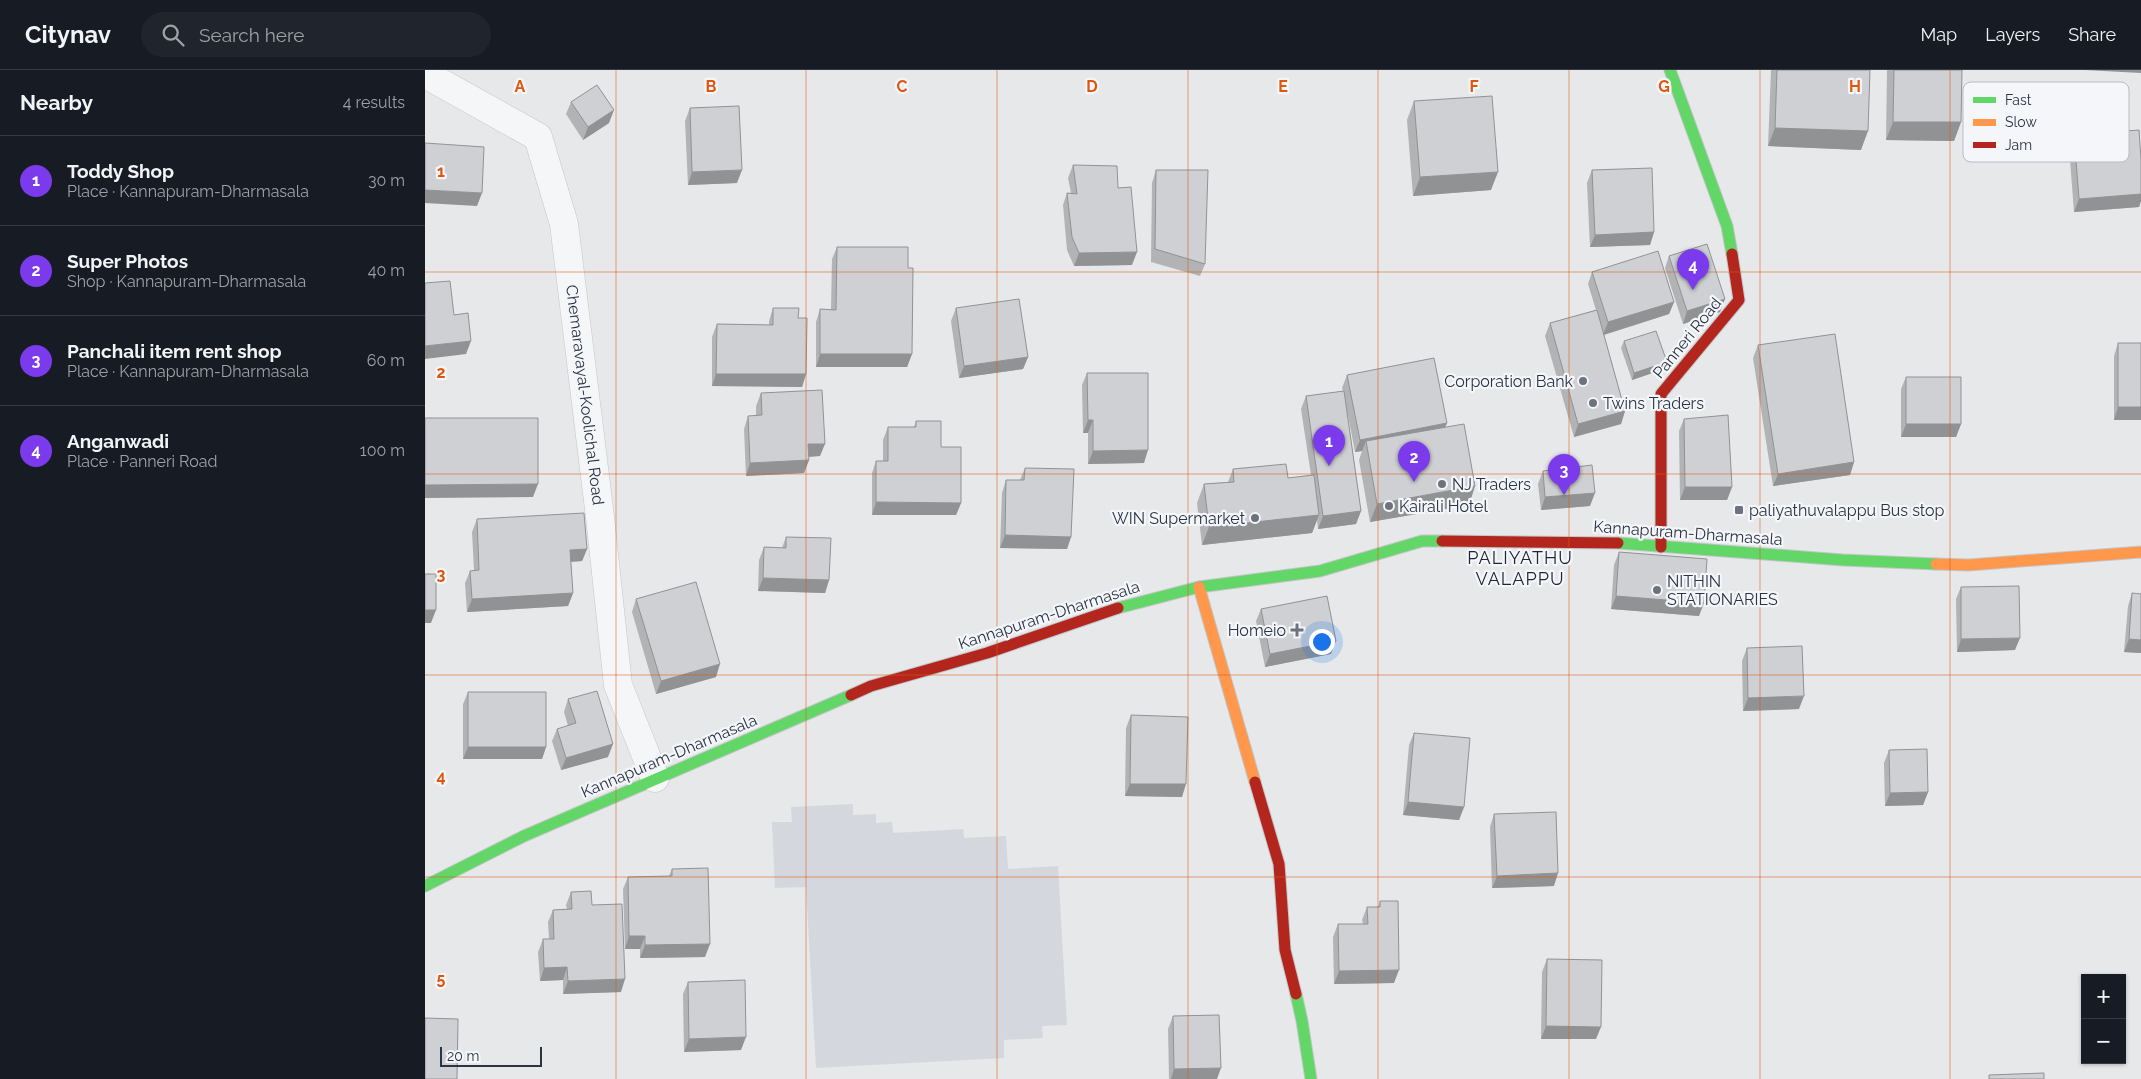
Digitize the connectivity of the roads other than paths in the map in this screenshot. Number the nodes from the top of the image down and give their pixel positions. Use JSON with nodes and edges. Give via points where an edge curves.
{"nodes":[{"id":1,"x":1670,"y":70,"type":"edge"},
{"id":2,"x":425,"y":74,"type":"edge"},
{"id":3,"x":1661,"y":547,"type":"junction"},
{"id":4,"x":2141,"y":552,"type":"edge"},
{"id":5,"x":1199,"y":587,"type":"junction"},
{"id":6,"x":655,"y":778,"type":"junction"},
{"id":7,"x":425,"y":886,"type":"edge"},
{"id":8,"x":1311,"y":1079,"type":"edge"}],
"edges":[{"from":1,"to":3,"type":"main road","name":"Panneri Road","via":[[1727,226],[1739,300],[1661,394]]},
{"from":2,"to":6,"type":"street","name":"Chemaravayal-Koolichal Road","via":[[538,137],[564,224],[618,685]]},
{"from":3,"to":4,"type":"main road","name":"Kannapuram-Dharmasala","via":[[1969,565]]},
{"from":3,"to":5,"type":"main road","name":"Kannapuram-Dharmasala","via":[[1631,543],[1422,541],[1320,571]]},
{"from":5,"to":6,"type":"main road","name":"Kannapuram-Dharmasala","via":[[1103,612],[987,653],[871,686]]},
{"from":5,"to":8,"type":"main road","via":[[1279,864],[1285,950],[1302,1021]]},
{"from":6,"to":7,"type":"main road","name":"Kannapuram-Dharmasala","via":[[525,836]]}]}
